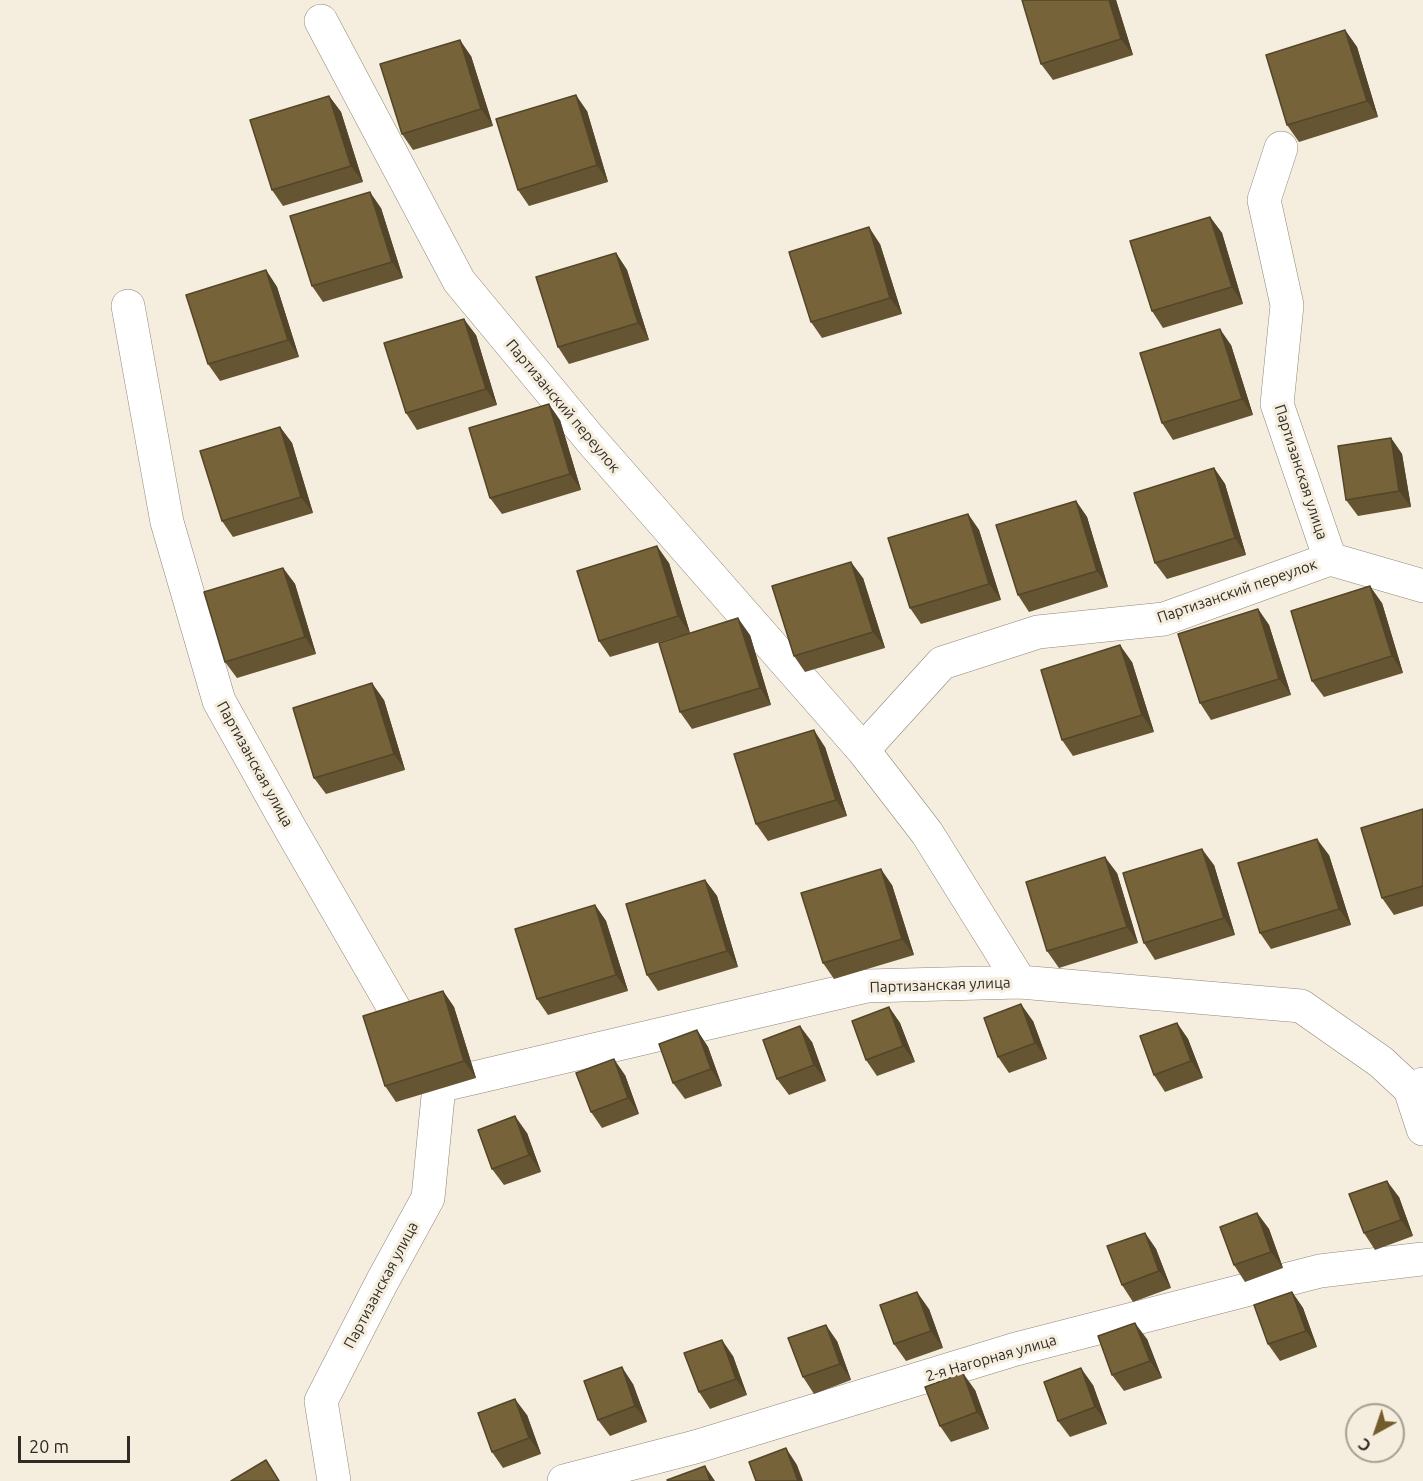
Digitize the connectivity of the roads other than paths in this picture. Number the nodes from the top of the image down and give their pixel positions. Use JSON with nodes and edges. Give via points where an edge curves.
{"nodes":[{"id":1,"x":321,"y":21,"type":"dead end"},
{"id":2,"x":1281,"y":148,"type":"dead end"},
{"id":3,"x":128,"y":306,"type":"dead end"},
{"id":4,"x":1330,"y":559,"type":"junction"},
{"id":5,"x":1423,"y":586,"type":"edge"},
{"id":6,"x":863,"y":750,"type":"junction"},
{"id":7,"x":1020,"y":982,"type":"junction"},
{"id":8,"x":439,"y":1086,"type":"junction"},
{"id":9,"x":1416,"y":1086,"type":"edge"},
{"id":10,"x":1423,"y":1130,"type":"edge"},
{"id":11,"x":1423,"y":1259,"type":"edge"},
{"id":12,"x":334,"y":1481,"type":"edge"},
{"id":13,"x":564,"y":1481,"type":"edge"}],
"edges":[{"from":1,"to":6,"type":"street","name":"Партизанский переулок","via":[[459,281],[590,439]]},
{"from":2,"to":4,"type":"street","name":"Партизанская улица","via":[[1264,200],[1287,305],[1277,404]]},
{"from":3,"to":8,"type":"street","name":"Партизанская улица","via":[[167,522],[219,700]]},
{"from":4,"to":5,"type":"street","name":"Партизанская улица"},
{"from":4,"to":6,"type":"street","name":"Партизанский переулок","via":[[1164,620],[1038,632],[942,663]]},
{"from":6,"to":7,"type":"street","name":"Партизанский переулок","via":[[927,833]]},
{"from":7,"to":8,"type":"street","name":"Партизанская улица","via":[[867,986]]},
{"from":7,"to":9,"type":"street","name":"Партизанская улица","via":[[1301,1006]]},
{"from":8,"to":12,"type":"street","name":"Партизанская улица","via":[[428,1198],[321,1401]]},
{"from":9,"to":10,"type":"street"},
{"from":11,"to":13,"type":"street","name":"2-я Нагорная улица","via":[[1320,1271],[1016,1349],[695,1447]]}]}
